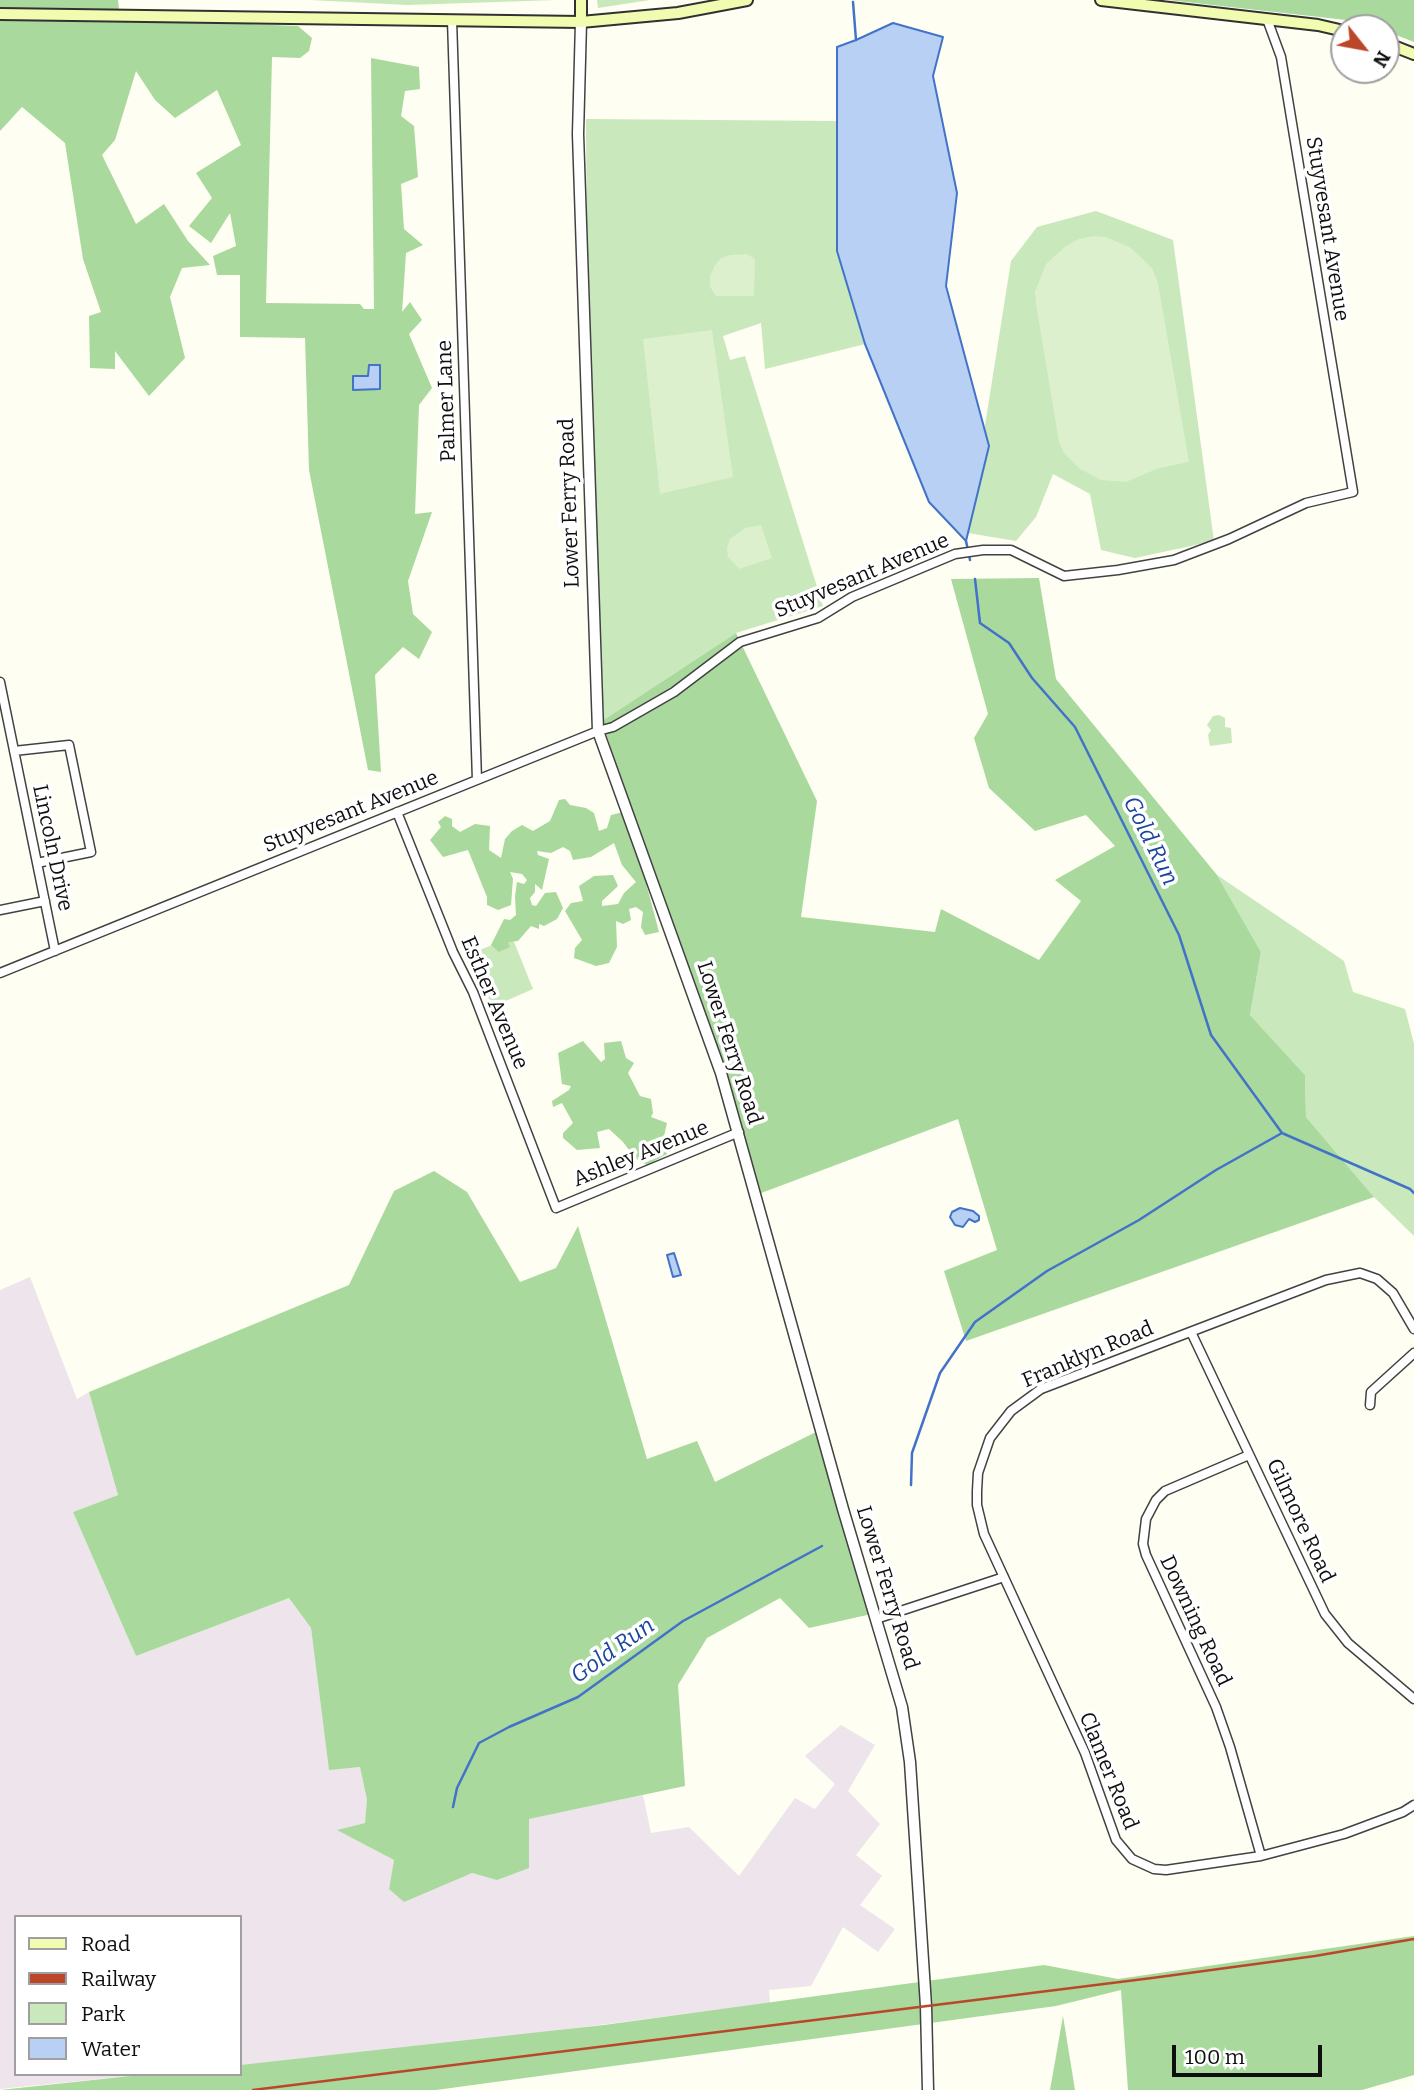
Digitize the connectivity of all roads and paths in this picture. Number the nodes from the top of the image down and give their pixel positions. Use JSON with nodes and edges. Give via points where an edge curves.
{"nodes":[{"id":1,"x":581,"y":0,"type":"edge"},
{"id":2,"x":747,"y":0,"type":"edge"},
{"id":3,"x":1101,"y":0,"type":"edge"},
{"id":4,"x":0,"y":14,"type":"edge"},
{"id":5,"x":1267,"y":19,"type":"junction"},
{"id":6,"x":452,"y":20,"type":"junction"},
{"id":7,"x":581,"y":22,"type":"junction"},
{"id":8,"x":1330,"y":29,"type":"edge"},
{"id":9,"x":0,"y":681,"type":"edge"},
{"id":10,"x":598,"y":731,"type":"junction"},
{"id":11,"x":15,"y":751,"type":"junction"},
{"id":12,"x":477,"y":780,"type":"junction"},
{"id":13,"x":397,"y":812,"type":"junction"},
{"id":14,"x":37,"y":863,"type":"junction"},
{"id":15,"x":45,"y":901,"type":"junction"},
{"id":16,"x":0,"y":910,"type":"edge"},
{"id":17,"x":55,"y":951,"type":"junction"},
{"id":18,"x":0,"y":973,"type":"edge"},
{"id":19,"x":739,"y":1132,"type":"junction"},
{"id":20,"x":556,"y":1208,"type":"joint"},
{"id":21,"x":1414,"y":1329,"type":"edge"},
{"id":22,"x":1191,"y":1332,"type":"junction"},
{"id":23,"x":1414,"y":1353,"type":"edge"},
{"id":24,"x":1370,"y":1405,"type":"dead end"},
{"id":25,"x":1249,"y":1455,"type":"junction"},
{"id":26,"x":1004,"y":1577,"type":"junction"},
{"id":27,"x":876,"y":1619,"type":"junction"},
{"id":28,"x":1414,"y":1699,"type":"edge"},
{"id":29,"x":1414,"y":1805,"type":"edge"},
{"id":30,"x":1261,"y":1856,"type":"junction"},
{"id":31,"x":928,"y":2090,"type":"edge"}],
"edges":[{"from":1,"to":7,"type":"main road","name":"Lower Ferry Road"},
{"from":2,"to":7,"type":"main road","via":[[678,13]]},
{"from":3,"to":5,"type":"main road"},
{"from":4,"to":6,"type":"main road"},
{"from":5,"to":8,"type":"main road"},
{"from":5,"to":10,"type":"street","name":"Stuyvesant Avenue","via":[[1281,57],[1353,492],[1306,503],[1174,560],[1118,570],[1064,576],[1012,550],[955,554],[852,597],[818,618],[740,642],[674,691]]},
{"from":6,"to":7,"type":"main road"},
{"from":6,"to":12,"type":"street","name":"Palmer Lane"},
{"from":7,"to":10,"type":"street","name":"Lower Ferry Road","via":[[578,134]]},
{"from":9,"to":11,"type":"street","name":"Lincoln Drive"},
{"from":10,"to":12,"type":"street","name":"Stuyvesant Avenue"},
{"from":10,"to":19,"type":"street","name":"Lower Ferry Road"},
{"from":11,"to":14,"type":"street","name":"Lincoln Drive"},
{"from":11,"to":14,"type":"street","via":[[69,745],[78,785],[91,852]]},
{"from":12,"to":13,"type":"street","name":"Stuyvesant Avenue"},
{"from":13,"to":17,"type":"street","name":"Stuyvesant Avenue"},
{"from":13,"to":20,"type":"street","name":"Esther Avenue"},
{"from":14,"to":15,"type":"street","name":"Lincoln Drive"},
{"from":15,"to":16,"type":"street"},
{"from":15,"to":17,"type":"street","name":"Lincoln Drive"},
{"from":17,"to":18,"type":"street","name":"Stuyvesant Avenue"},
{"from":19,"to":20,"type":"street","name":"Ashley Avenue"},
{"from":19,"to":27,"type":"street","name":"Lower Ferry Road"},
{"from":21,"to":22,"type":"street","name":"Franklyn Road","via":[[1393,1293],[1377,1279],[1360,1273],[1326,1280]]},
{"from":22,"to":25,"type":"street","name":"Gilmore Road"},
{"from":22,"to":26,"type":"street","name":"Franklyn Road","via":[[1041,1390],[999,1424],[983,1455],[976,1491],[980,1523]]},
{"from":23,"to":24,"type":"street","via":[[1371,1392]]},
{"from":25,"to":28,"type":"street","name":"Gilmore Road","via":[[1325,1614],[1348,1643]]},
{"from":25,"to":30,"type":"street","name":"Downing Road","via":[[1165,1491],[1146,1519],[1143,1544],[1226,1734]]},
{"from":26,"to":27,"type":"street"},
{"from":26,"to":30,"type":"street","name":"Clamer Road","via":[[1085,1753],[1123,1850],[1143,1865],[1166,1870]]},
{"from":27,"to":31,"type":"street","name":"Lower Ferry Road","via":[[902,1707],[910,1762]]},
{"from":29,"to":30,"type":"street","name":"Clamer Road","via":[[1344,1834]]}]}
